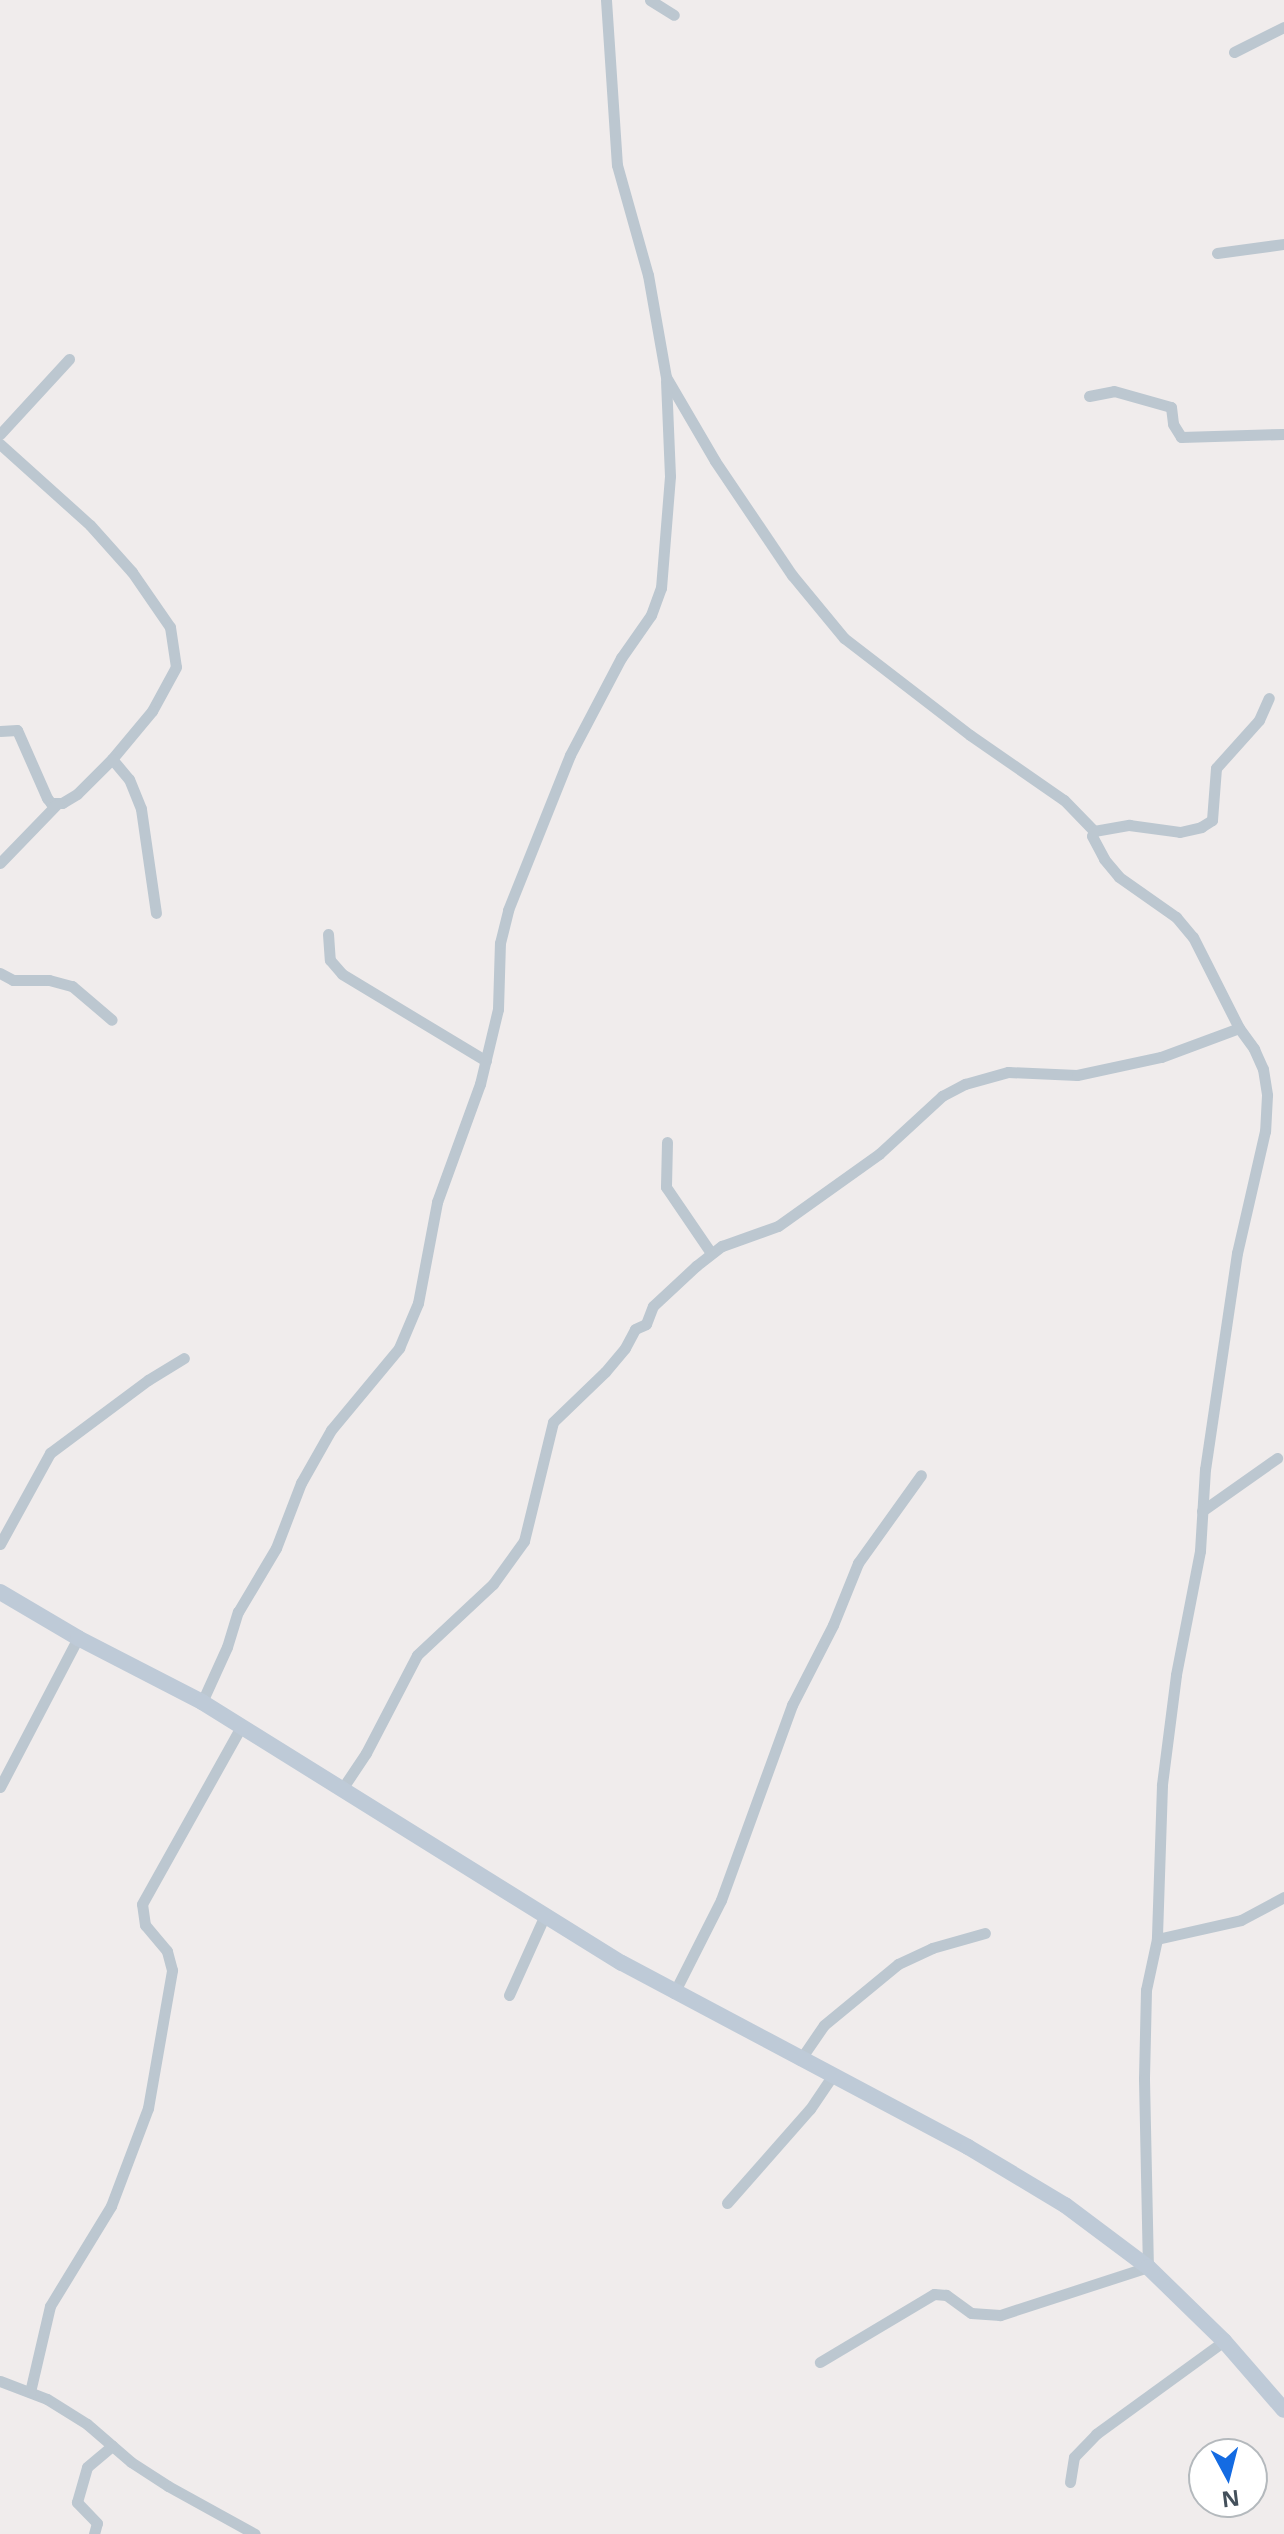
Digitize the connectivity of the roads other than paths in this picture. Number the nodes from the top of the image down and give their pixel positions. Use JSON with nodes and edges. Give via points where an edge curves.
{"nodes":[{"id":1,"x":606,"y":0,"type":"edge"},
{"id":2,"x":650,"y":0,"type":"edge"},
{"id":3,"x":674,"y":15,"type":"dead end"},
{"id":4,"x":1284,"y":27,"type":"edge"},
{"id":5,"x":1234,"y":52,"type":"dead end"},
{"id":6,"x":1284,"y":244,"type":"edge"},
{"id":7,"x":1217,"y":253,"type":"dead end"},
{"id":8,"x":69,"y":359,"type":"dead end"},
{"id":9,"x":666,"y":377,"type":"junction"},
{"id":10,"x":1089,"y":396,"type":"dead end"},
{"id":11,"x":680,"y":398,"type":"junction"},
{"id":12,"x":669,"y":420,"type":"junction"},
{"id":13,"x":0,"y":434,"type":"edge"},
{"id":14,"x":1284,"y":434,"type":"edge"},
{"id":15,"x":0,"y":444,"type":"edge"},
{"id":16,"x":1269,"y":698,"type":"dead end"},
{"id":17,"x":0,"y":731,"type":"edge"},
{"id":18,"x":112,"y":759,"type":"junction"},
{"id":19,"x":56,"y":805,"type":"junction"},
{"id":20,"x":1094,"y":831,"type":"junction"},
{"id":21,"x":0,"y":863,"type":"edge"},
{"id":22,"x":156,"y":913,"type":"dead end"},
{"id":23,"x":328,"y":934,"type":"dead end"},
{"id":24,"x":0,"y":973,"type":"edge"},
{"id":25,"x":112,"y":1020,"type":"dead end"},
{"id":26,"x":1239,"y":1028,"type":"junction"},
{"id":27,"x":486,"y":1061,"type":"junction"},
{"id":28,"x":667,"y":1142,"type":"dead end"},
{"id":29,"x":711,"y":1253,"type":"junction"},
{"id":30,"x":184,"y":1358,"type":"dead end"},
{"id":31,"x":1277,"y":1458,"type":"dead end"},
{"id":32,"x":921,"y":1475,"type":"dead end"},
{"id":33,"x":1202,"y":1511,"type":"junction"},
{"id":34,"x":0,"y":1544,"type":"edge"},
{"id":35,"x":0,"y":1592,"type":"edge"},
{"id":36,"x":78,"y":1638,"type":"junction"},
{"id":37,"x":202,"y":1702,"type":"junction"},
{"id":38,"x":241,"y":1727,"type":"junction"},
{"id":39,"x":0,"y":1787,"type":"edge"},
{"id":40,"x":342,"y":1789,"type":"junction"},
{"id":41,"x":1284,"y":1897,"type":"edge"},
{"id":42,"x":545,"y":1915,"type":"junction"},
{"id":43,"x":985,"y":1933,"type":"dead end"},
{"id":44,"x":1157,"y":1939,"type":"junction"},
{"id":45,"x":674,"y":1993,"type":"junction"},
{"id":46,"x":509,"y":1995,"type":"dead end"},
{"id":47,"x":800,"y":2060,"type":"junction"},
{"id":48,"x":832,"y":2076,"type":"junction"},
{"id":49,"x":727,"y":2203,"type":"dead end"},
{"id":50,"x":1148,"y":2267,"type":"junction"},
{"id":51,"x":1224,"y":2341,"type":"junction"},
{"id":52,"x":820,"y":2362,"type":"dead end"},
{"id":53,"x":0,"y":2381,"type":"edge"},
{"id":54,"x":30,"y":2392,"type":"junction"},
{"id":55,"x":1284,"y":2410,"type":"edge"},
{"id":56,"x":112,"y":2446,"type":"junction"},
{"id":57,"x":1070,"y":2482,"type":"dead end"},
{"id":58,"x":94,"y":2534,"type":"edge"},
{"id":59,"x":255,"y":2534,"type":"edge"}],
"edges":[{"from":1,"to":9,"type":"street","via":[[617,165],[648,275]]},
{"from":2,"to":3,"type":"street"},
{"from":4,"to":5,"type":"street"},
{"from":6,"to":7,"type":"street"},
{"from":8,"to":13,"type":"street"},
{"from":9,"to":11,"type":"street"},
{"from":9,"to":12,"type":"street"},
{"from":10,"to":14,"type":"street","via":[[1114,391],[1171,407],[1181,437]]},
{"from":11,"to":12,"type":"street"},
{"from":11,"to":20,"type":"street","via":[[747,512],[844,638],[1064,800]]},
{"from":12,"to":27,"type":"street","via":[[661,588],[651,615],[621,658],[570,755],[508,910],[500,943],[498,1009]]},
{"from":15,"to":18,"type":"street","via":[[100,537],[170,627],[176,667],[167,690]]},
{"from":16,"to":20,"type":"street","via":[[1259,720],[1216,768],[1212,820],[1180,832],[1129,825]]},
{"from":17,"to":19,"type":"street","via":[[17,730],[47,798]]},
{"from":18,"to":19,"type":"street","via":[[77,794]]},
{"from":18,"to":22,"type":"street","via":[[129,779],[141,809]]},
{"from":19,"to":21,"type":"street"},
{"from":20,"to":26,"type":"street","via":[[1104,859],[1119,877],[1176,917],[1193,937]]},
{"from":23,"to":27,"type":"street","via":[[330,960],[342,974]]},
{"from":24,"to":25,"type":"street","via":[[13,980],[72,986]]},
{"from":26,"to":29,"type":"street","via":[[1161,1057],[1077,1075],[1008,1072],[965,1084],[942,1096],[879,1154],[778,1226]]},
{"from":26,"to":33,"type":"street","via":[[1263,1069],[1265,1131],[1237,1253]]},
{"from":27,"to":37,"type":"street","via":[[437,1202],[409,1327],[399,1348],[331,1430],[301,1483],[283,1535],[238,1612]]},
{"from":28,"to":29,"type":"street","via":[[666,1187]]},
{"from":29,"to":40,"type":"street","via":[[653,1306],[646,1324],[635,1329],[605,1372],[553,1422],[524,1541],[493,1584],[417,1655]]},
{"from":30,"to":34,"type":"street","via":[[50,1453]]},
{"from":31,"to":33,"type":"street"},
{"from":32,"to":45,"type":"street","via":[[858,1563],[792,1705],[721,1900]]},
{"from":33,"to":44,"type":"street","via":[[1162,1785]]},
{"from":35,"to":36,"type":"main road"},
{"from":36,"to":37,"type":"main road"},
{"from":36,"to":39,"type":"street"},
{"from":37,"to":38,"type":"main road"},
{"from":38,"to":40,"type":"main road"},
{"from":38,"to":54,"type":"street","via":[[142,1904],[145,1925],[167,1951],[172,1970],[148,2108],[111,2206],[50,2306]]},
{"from":40,"to":42,"type":"main road"},
{"from":41,"to":44,"type":"street","via":[[1241,1920]]},
{"from":42,"to":45,"type":"main road"},
{"from":42,"to":46,"type":"street"},
{"from":43,"to":47,"type":"street","via":[[898,1964],[824,2025]]},
{"from":44,"to":50,"type":"street","via":[[1146,1990],[1144,2049]]},
{"from":45,"to":47,"type":"main road"},
{"from":47,"to":48,"type":"main road"},
{"from":48,"to":49,"type":"street","via":[[810,2109]]},
{"from":48,"to":50,"type":"main road","via":[[1041,2190]]},
{"from":50,"to":51,"type":"main road"},
{"from":50,"to":52,"type":"street","via":[[1000,2315],[971,2313],[946,2295],[934,2294]]},
{"from":51,"to":55,"type":"main road"},
{"from":51,"to":57,"type":"street","via":[[1096,2434],[1074,2457]]},
{"from":53,"to":54,"type":"street"},
{"from":54,"to":56,"type":"street","via":[[87,2424]]},
{"from":56,"to":58,"type":"street","via":[[87,2467],[77,2502],[97,2523]]},
{"from":56,"to":59,"type":"street","via":[[168,2486]]}]}
